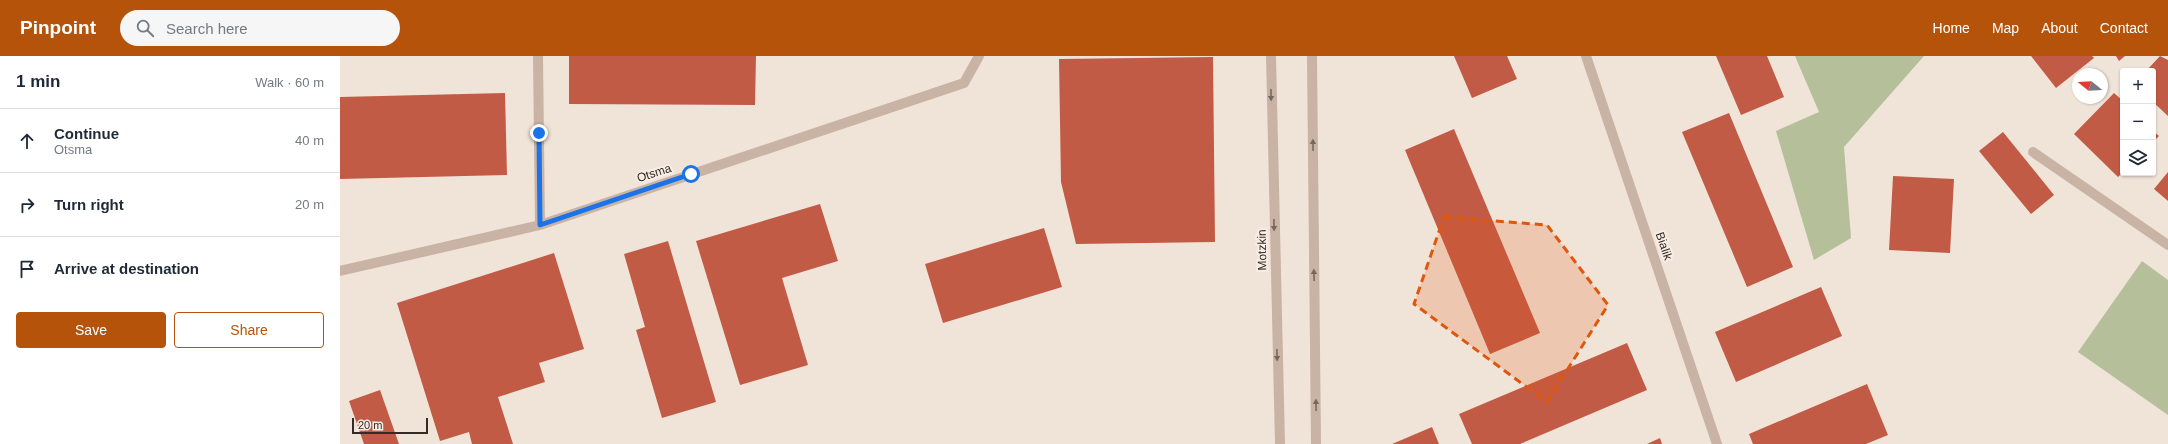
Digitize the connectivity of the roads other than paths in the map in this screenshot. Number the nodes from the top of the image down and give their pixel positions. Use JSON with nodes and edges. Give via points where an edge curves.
{"nodes":[{"id":1,"x":538,"y":56,"type":"edge"},
{"id":2,"x":980,"y":56,"type":"edge"},
{"id":3,"x":1271,"y":56,"type":"edge"},
{"id":4,"x":1312,"y":56,"type":"edge"},
{"id":5,"x":1586,"y":56,"type":"edge"},
{"id":6,"x":2033,"y":152,"type":"dead end"},
{"id":7,"x":540,"y":225,"type":"junction"},
{"id":8,"x":2168,"y":245,"type":"edge"},
{"id":9,"x":340,"y":271,"type":"edge"},
{"id":10,"x":1280,"y":444,"type":"edge"},
{"id":11,"x":1316,"y":444,"type":"edge"},
{"id":12,"x":1717,"y":444,"type":"edge"}],
"edges":[{"from":1,"to":7,"type":"street"},
{"from":2,"to":7,"type":"street","name":"Otsma","via":[[964,84]]},
{"from":3,"to":10,"type":"street","name":"Motzkin","one_way":true},
{"from":11,"to":4,"type":"street","one_way":true},
{"from":5,"to":12,"type":"street","name":"Bialik"},
{"from":6,"to":8,"type":"street"},
{"from":7,"to":9,"type":"street","name":"Otsma"}]}
